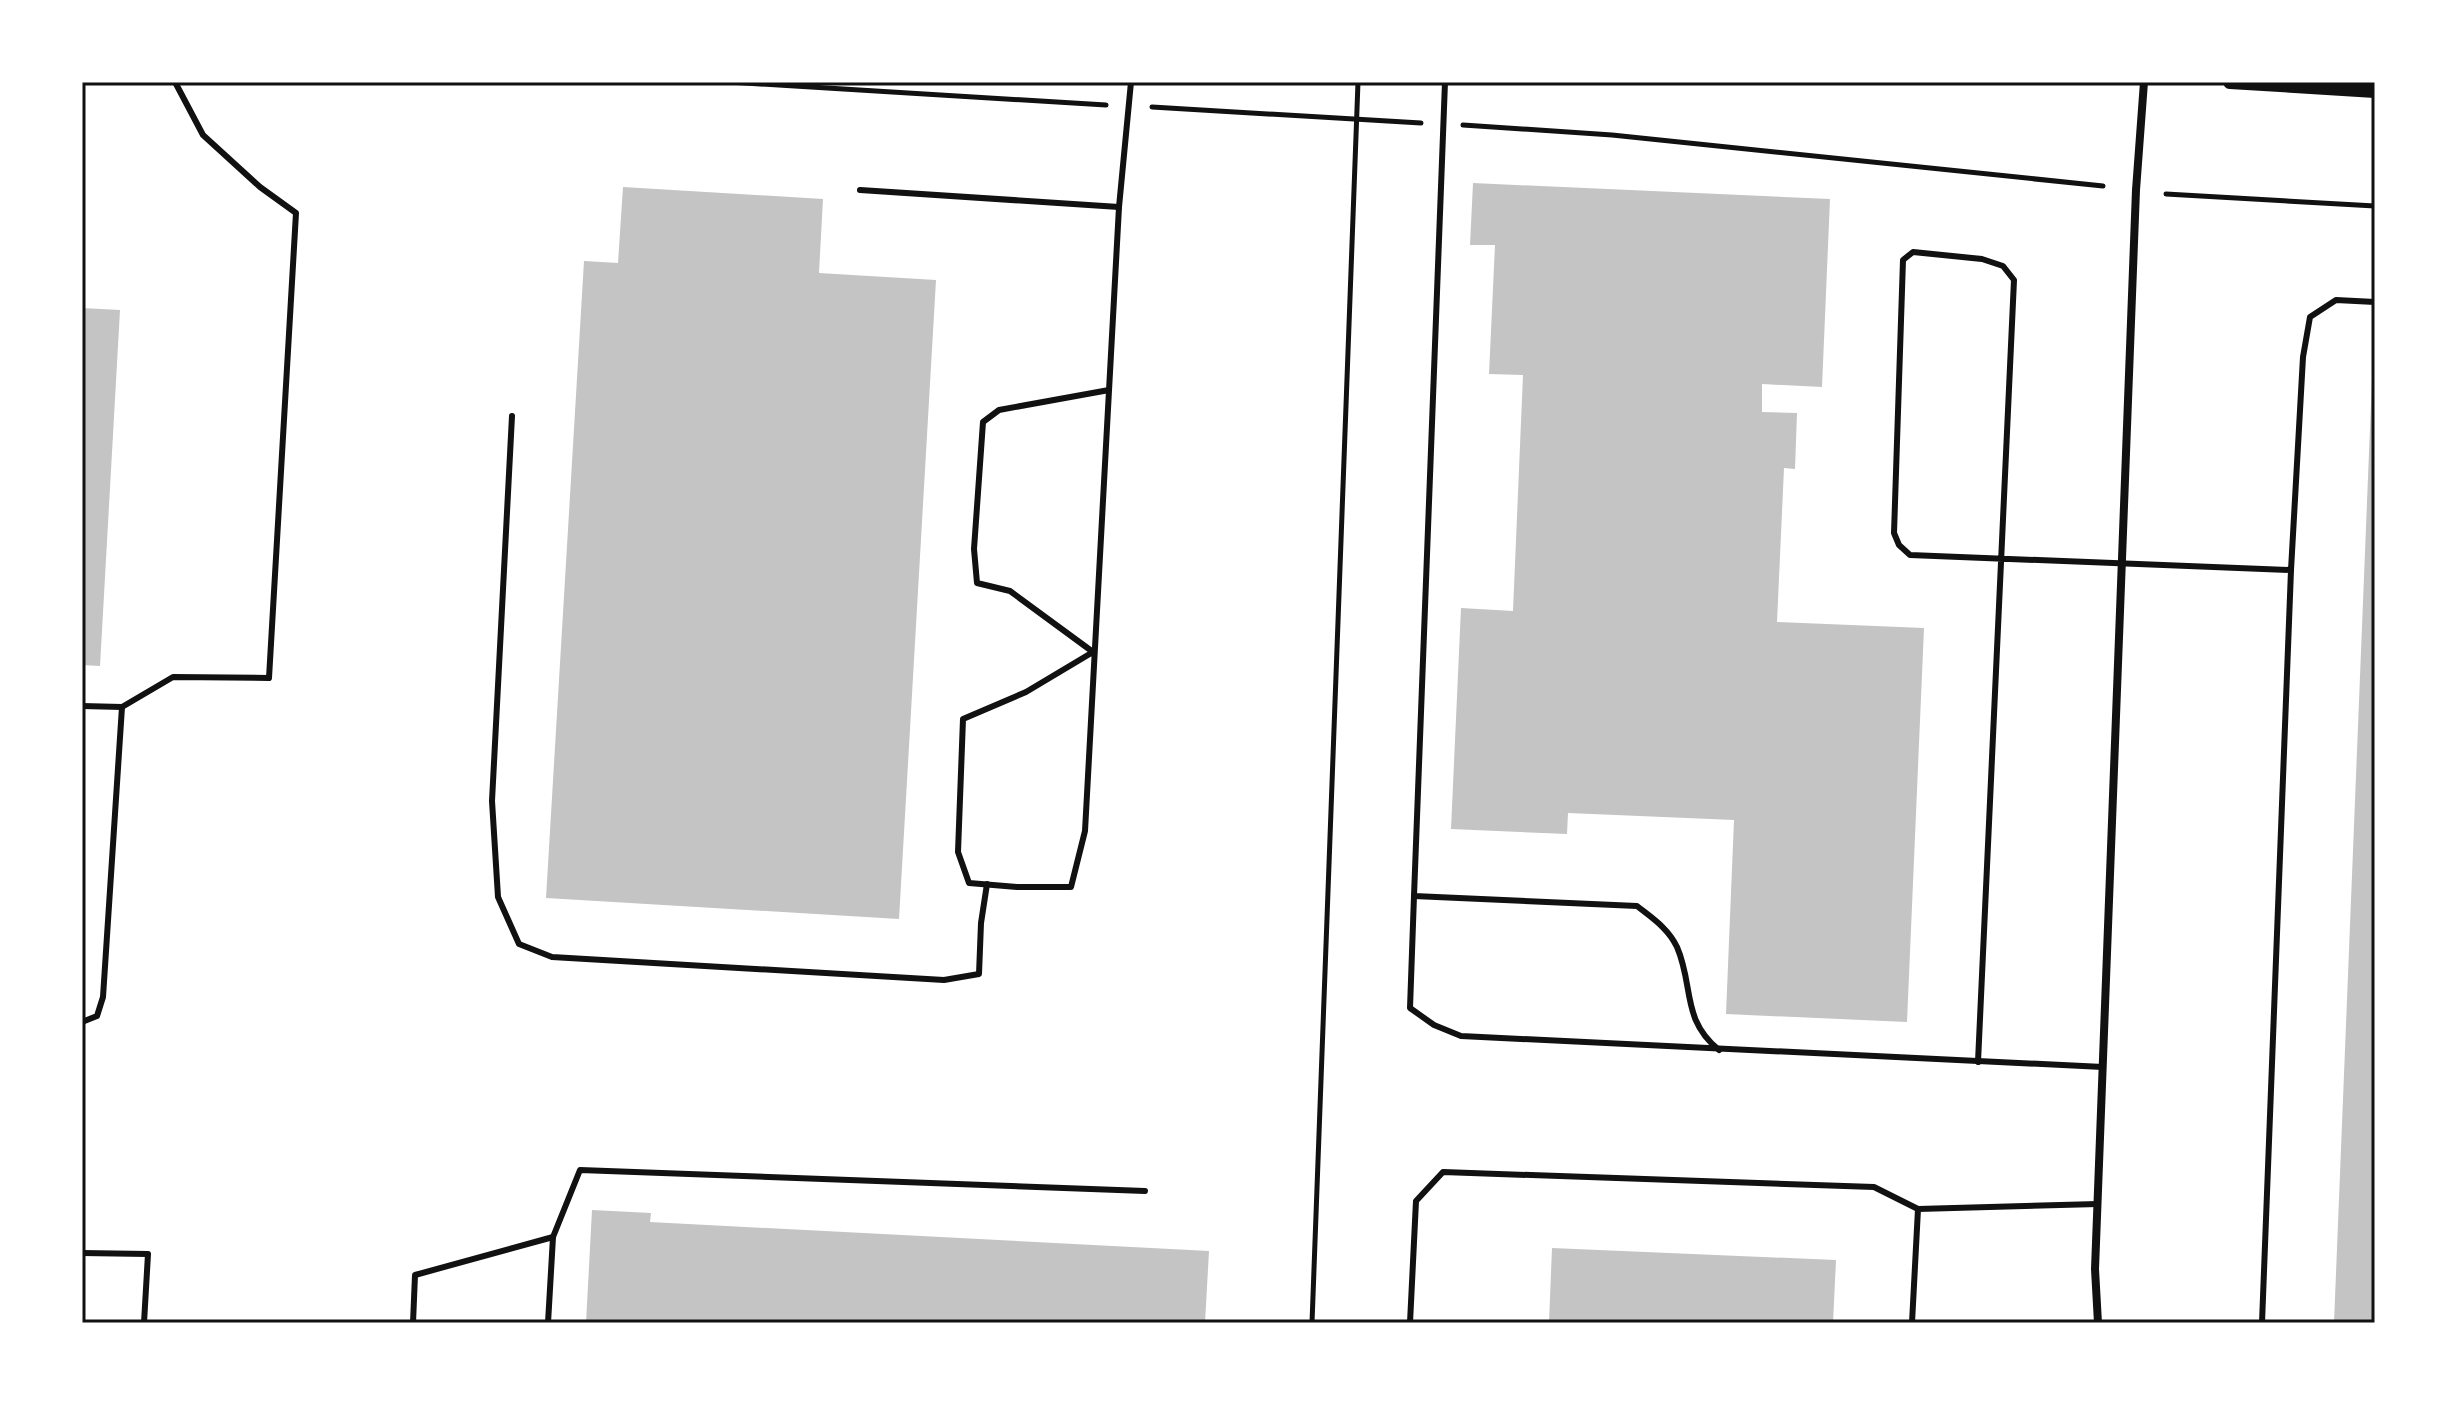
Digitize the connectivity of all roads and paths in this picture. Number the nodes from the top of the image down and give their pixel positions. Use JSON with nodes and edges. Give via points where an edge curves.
{"nodes":[{"id":1,"x":175,"y":82,"type":"edge"},
{"id":2,"x":729,"y":82,"type":"edge"},
{"id":3,"x":1131,"y":82,"type":"edge"},
{"id":4,"x":1358,"y":82,"type":"edge"},
{"id":5,"x":1445,"y":82,"type":"edge"},
{"id":6,"x":2144,"y":82,"type":"edge"},
{"id":7,"x":2230,"y":82,"type":"edge"},
{"id":8,"x":2375,"y":91,"type":"edge"},
{"id":9,"x":1129,"y":106,"type":"junction"},
{"id":10,"x":1358,"y":119,"type":"junction"},
{"id":11,"x":1442,"y":124,"type":"junction"},
{"id":12,"x":2103,"y":186,"type":"dead end"},
{"id":13,"x":860,"y":190,"type":"dead end"},
{"id":14,"x":2166,"y":194,"type":"dead end"},
{"id":15,"x":2375,"y":206,"type":"edge"},
{"id":16,"x":1119,"y":207,"type":"junction"},
{"id":17,"x":2375,"y":302,"type":"edge"},
{"id":18,"x":1109,"y":390,"type":"junction"},
{"id":19,"x":512,"y":416,"type":"dead end"},
{"id":20,"x":2001,"y":560,"type":"junction"},
{"id":21,"x":2123,"y":563,"type":"junction"},
{"id":22,"x":2291,"y":570,"type":"junction"},
{"id":23,"x":1093,"y":652,"type":"junction"},
{"id":24,"x":82,"y":706,"type":"edge"},
{"id":25,"x":122,"y":707,"type":"junction"},
{"id":26,"x":987,"y":884,"type":"junction"},
{"id":27,"x":1414,"y":896,"type":"junction"},
{"id":28,"x":82,"y":1022,"type":"edge"},
{"id":29,"x":1719,"y":1050,"type":"junction"},
{"id":30,"x":1978,"y":1062,"type":"junction"},
{"id":31,"x":2103,"y":1067,"type":"junction"},
{"id":32,"x":1145,"y":1191,"type":"dead end"},
{"id":33,"x":2098,"y":1204,"type":"junction"},
{"id":34,"x":1918,"y":1209,"type":"junction"},
{"id":35,"x":553,"y":1237,"type":"junction"},
{"id":36,"x":82,"y":1253,"type":"edge"},
{"id":37,"x":144,"y":1323,"type":"edge"},
{"id":38,"x":413,"y":1323,"type":"edge"},
{"id":39,"x":548,"y":1323,"type":"edge"},
{"id":40,"x":1312,"y":1323,"type":"edge"},
{"id":41,"x":1410,"y":1323,"type":"edge"},
{"id":42,"x":1912,"y":1323,"type":"edge"},
{"id":43,"x":2098,"y":1323,"type":"edge"},
{"id":44,"x":2262,"y":1323,"type":"edge"}],
"edges":[{"from":1,"to":25,"type":"lane","via":[[203,135],[296,213],[269,678],[173,677]]},
{"from":2,"to":9,"type":"path"},
{"from":3,"to":9,"type":"lane"},
{"from":4,"to":10,"type":"path"},
{"from":5,"to":11,"type":"lane"},
{"from":6,"to":21,"type":"street"},
{"from":7,"to":8,"type":"street"},
{"from":9,"to":10,"type":"path"},
{"from":9,"to":16,"type":"lane"},
{"from":10,"to":11,"type":"path"},
{"from":10,"to":40,"type":"path"},
{"from":11,"to":12,"type":"path","via":[[1612,135]]},
{"from":11,"to":27,"type":"lane"},
{"from":13,"to":16,"type":"lane"},
{"from":14,"to":15,"type":"path"},
{"from":16,"to":18,"type":"lane"},
{"from":17,"to":22,"type":"lane","via":[[2336,300],[2310,317]]},
{"from":18,"to":23,"type":"lane"},
{"from":18,"to":23,"type":"lane","via":[[999,410],[983,422],[974,549],[977,583],[1010,591]]},
{"from":19,"to":26,"type":"lane","via":[[492,801],[498,897],[519,944],[552,957],[944,980],[979,974]]},
{"from":20,"to":20,"type":"lane","via":[[2014,280],[2003,266],[1982,259],[1913,252],[1903,260],[1894,533],[1910,555]]},
{"from":20,"to":21,"type":"lane"},
{"from":20,"to":30,"type":"lane"},
{"from":21,"to":22,"type":"lane"},
{"from":21,"to":31,"type":"street"},
{"from":22,"to":44,"type":"lane"},
{"from":23,"to":26,"type":"lane","via":[[1085,831],[1071,887]]},
{"from":23,"to":26,"type":"lane","via":[[1026,692],[963,719],[958,852],[969,883]]},
{"from":24,"to":25,"type":"lane"},
{"from":25,"to":28,"type":"lane","via":[[103,997],[97,1016]]},
{"from":27,"to":29,"type":"lane","via":[[1637,906],[1662,925],[1676,946],[1696,1023]]},
{"from":27,"to":29,"type":"lane","via":[[1410,1008],[1434,1025],[1483,1038]]},
{"from":29,"to":30,"type":"lane"},
{"from":30,"to":31,"type":"lane"},
{"from":31,"to":33,"type":"street"},
{"from":32,"to":35,"type":"lane","via":[[580,1170]]},
{"from":33,"to":34,"type":"lane"},
{"from":33,"to":43,"type":"street"},
{"from":34,"to":41,"type":"lane","via":[[1874,1187],[1443,1172],[1416,1201]]},
{"from":34,"to":42,"type":"lane"},
{"from":35,"to":38,"type":"lane","via":[[415,1275]]},
{"from":35,"to":39,"type":"lane"},
{"from":36,"to":37,"type":"lane","via":[[148,1254]]}]}
